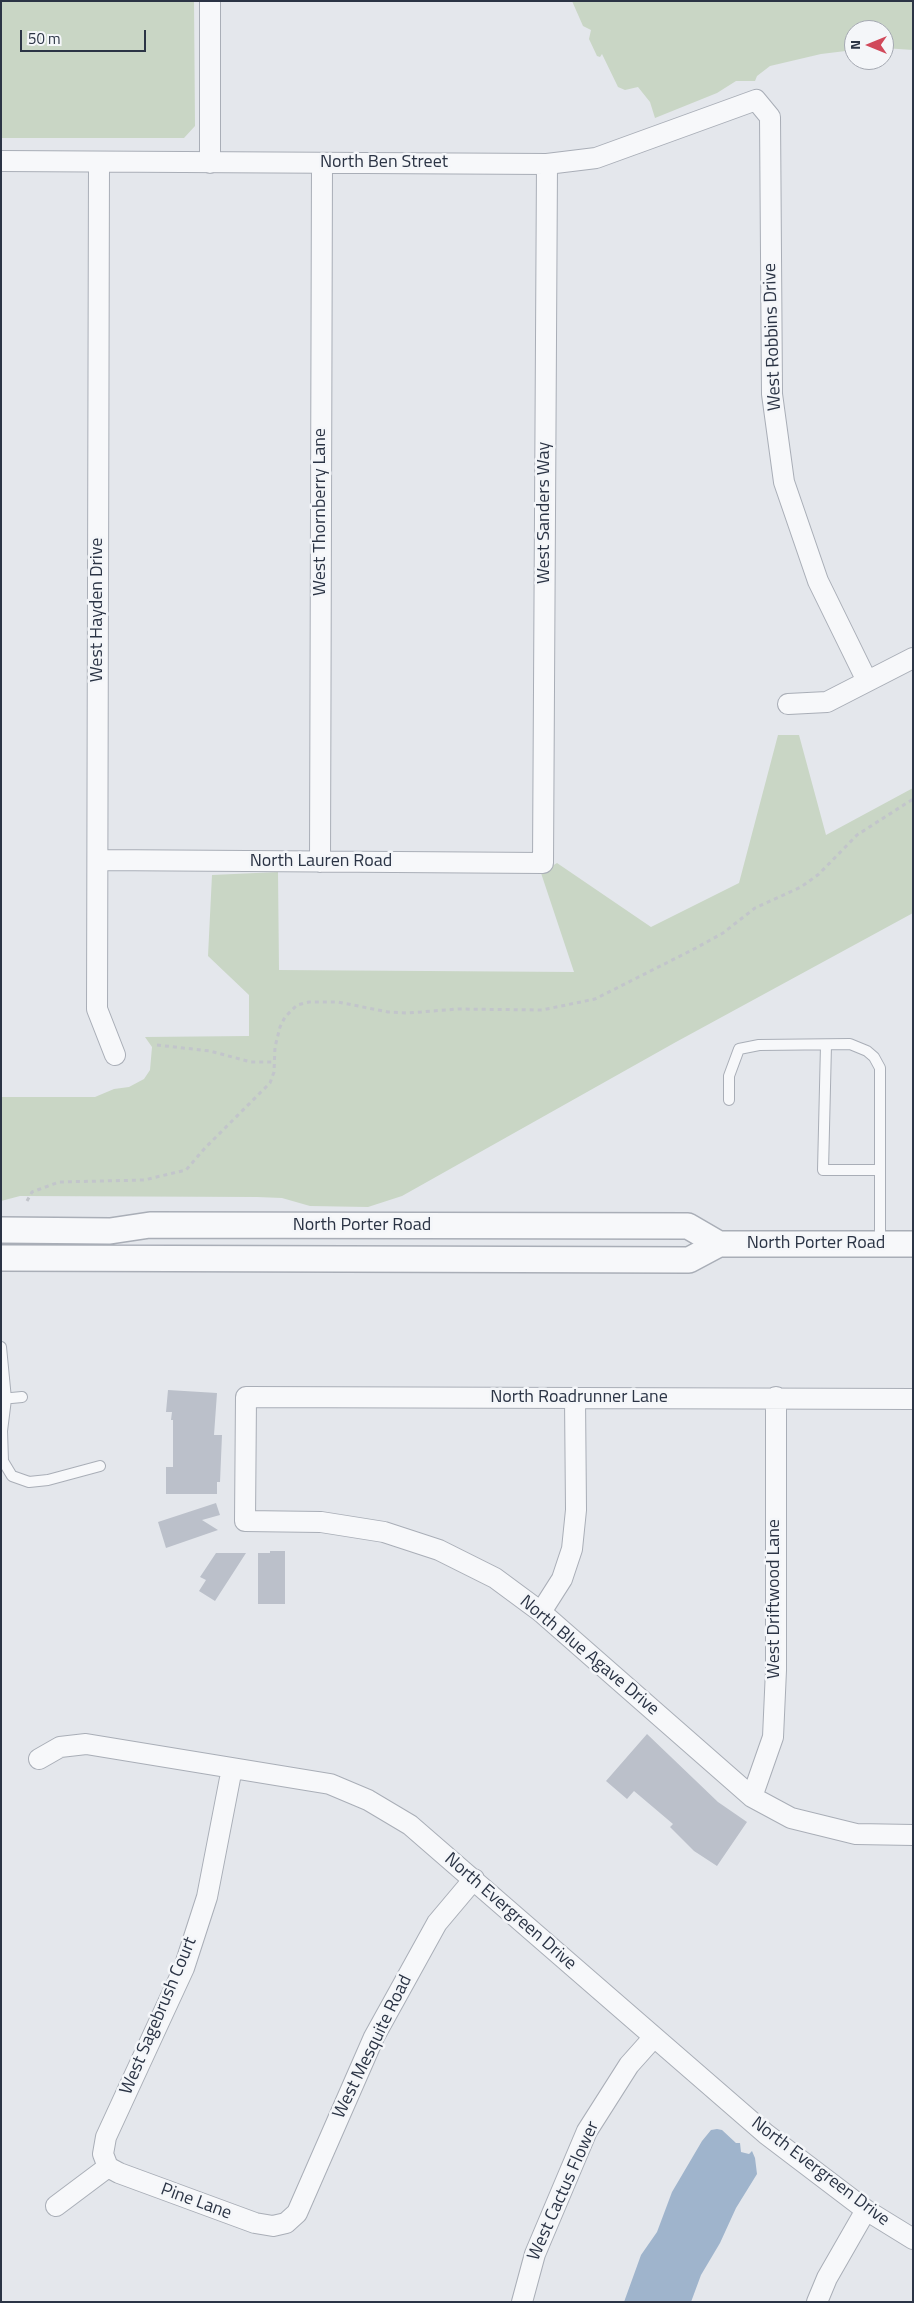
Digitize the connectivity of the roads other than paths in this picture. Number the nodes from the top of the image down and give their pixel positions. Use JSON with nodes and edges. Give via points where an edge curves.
{"nodes":[{"id":1,"x":210,"y":1,"type":"edge"},
{"id":2,"x":756,"y":100,"type":"joint"},
{"id":3,"x":1,"y":161,"type":"edge"},
{"id":4,"x":99,"y":162,"type":"junction"},
{"id":5,"x":210,"y":163,"type":"junction"},
{"id":6,"x":322,"y":163,"type":"junction"},
{"id":7,"x":547,"y":164,"type":"junction"},
{"id":8,"x":913,"y":658,"type":"edge"},
{"id":9,"x":867,"y":681,"type":"junction"},
{"id":10,"x":788,"y":704,"type":"dead end"},
{"id":11,"x":98,"y":860,"type":"junction"},
{"id":12,"x":320,"y":862,"type":"junction"},
{"id":13,"x":543,"y":863,"type":"joint"},
{"id":14,"x":826,"y":1045,"type":"junction"},
{"id":15,"x":115,"y":1055,"type":"dead end"},
{"id":16,"x":729,"y":1100,"type":"dead end"},
{"id":17,"x":880,"y":1170,"type":"junction"},
{"id":18,"x":1,"y":1230,"type":"edge"},
{"id":19,"x":719,"y":1244,"type":"junction"},
{"id":20,"x":880,"y":1244,"type":"junction"},
{"id":21,"x":913,"y":1244,"type":"edge"},
{"id":22,"x":1,"y":1258,"type":"edge"},
{"id":23,"x":1,"y":1347,"type":"edge"},
{"id":24,"x":22,"y":1397,"type":"dead end"},
{"id":25,"x":776,"y":1397,"type":"junction"},
{"id":26,"x":575,"y":1398,"type":"junction"},
{"id":27,"x":4,"y":1399,"type":"edge"},
{"id":28,"x":913,"y":1399,"type":"edge"},
{"id":29,"x":100,"y":1466,"type":"dead end"},
{"id":30,"x":245,"y":1521,"type":"joint"},
{"id":31,"x":540,"y":1612,"type":"junction"},
{"id":32,"x":40,"y":1759,"type":"dead end"},
{"id":33,"x":232,"y":1768,"type":"junction"},
{"id":34,"x":752,"y":1797,"type":"junction"},
{"id":35,"x":913,"y":1835,"type":"edge"},
{"id":36,"x":474,"y":1879,"type":"junction"},
{"id":37,"x":654,"y":2037,"type":"junction"},
{"id":38,"x":108,"y":2167,"type":"junction"},
{"id":39,"x":56,"y":2206,"type":"dead end"},
{"id":40,"x":866,"y":2210,"type":"junction"},
{"id":41,"x":286,"y":2223,"type":"joint"},
{"id":42,"x":913,"y":2240,"type":"edge"},
{"id":43,"x":522,"y":2302,"type":"edge"},
{"id":44,"x":817,"y":2302,"type":"edge"}],
"edges":[{"from":1,"to":5,"type":"street"},
{"from":2,"to":7,"type":"street","name":"North Ben Street","via":[[596,158]]},
{"from":2,"to":9,"type":"street","name":"West Robbins Drive","via":[[770,117],[772,394],[784,482],[818,581]]},
{"from":3,"to":4,"type":"street","name":"North Ben Street"},
{"from":4,"to":5,"type":"street","name":"North Ben Street"},
{"from":4,"to":11,"type":"street","name":"West Hayden Drive"},
{"from":5,"to":6,"type":"street","name":"North Ben Street"},
{"from":6,"to":7,"type":"street","name":"North Ben Street"},
{"from":6,"to":12,"type":"street","name":"West Thornberry Lane"},
{"from":7,"to":13,"type":"street","name":"West Sanders Way"},
{"from":8,"to":9,"type":"street"},
{"from":9,"to":10,"type":"street","via":[[827,702]]},
{"from":11,"to":12,"type":"street","name":"North Lauren Road"},
{"from":11,"to":15,"type":"street","name":"West Hayden Drive","via":[[98,1010]]},
{"from":12,"to":13,"type":"street","name":"North Lauren Road"},
{"from":14,"to":16,"type":"lane","via":[[759,1045],[739,1049],[729,1076]]},
{"from":14,"to":17,"type":"lane","via":[[850,1044],[868,1051],[880,1068]]},
{"from":14,"to":17,"type":"lane","via":[[824,1170]]},
{"from":17,"to":20,"type":"lane"},
{"from":18,"to":19,"type":"street","name":"North Porter Road","via":[[110,1231],[150,1226],[688,1226]]},
{"from":19,"to":20,"type":"street","name":"North Porter Road"},
{"from":19,"to":22,"type":"street","name":"North Porter Road","via":[[689,1260]]},
{"from":20,"to":21,"type":"street","name":"North Porter Road"},
{"from":23,"to":27,"type":"lane"},
{"from":24,"to":27,"type":"lane"},
{"from":25,"to":26,"type":"street","name":"North Roadrunner Lane"},
{"from":25,"to":28,"type":"street","name":"North Roadrunner Lane"},
{"from":25,"to":34,"type":"street","name":"West Driftwood Lane","via":[[773,1737]]},
{"from":26,"to":30,"type":"street","name":"North Roadrunner Lane","via":[[246,1397]]},
{"from":26,"to":31,"type":"street","via":[[576,1510],[572,1549],[562,1579]]},
{"from":27,"to":29,"type":"lane","via":[[3,1461],[12,1476],[28,1482],[48,1480]]},
{"from":30,"to":31,"type":"street","name":"North Blue Agave Drive","via":[[321,1522],[384,1532],[439,1550],[495,1578]]},
{"from":31,"to":34,"type":"street","name":"North Blue Agave Drive"},
{"from":32,"to":33,"type":"street","name":"North Evergreen Drive","via":[[60,1747],[86,1744]]},
{"from":33,"to":36,"type":"street","name":"North Evergreen Drive","via":[[330,1784],[368,1800],[410,1825]]},
{"from":33,"to":38,"type":"street","name":"West Sagebrush Court","via":[[207,1897],[184,1968],[106,2137],[103,2154]]},
{"from":34,"to":35,"type":"street","name":"North Blue Agave Drive","via":[[791,1818],[856,1834]]},
{"from":36,"to":37,"type":"street","name":"North Evergreen Drive"},
{"from":36,"to":41,"type":"street","name":"West Mesquite Road","via":[[437,1923],[374,2037],[297,2213]]},
{"from":37,"to":40,"type":"street","name":"North Evergreen Drive","via":[[766,2134]]},
{"from":37,"to":43,"type":"street","name":"West Cactus Flower","via":[[629,2065],[587,2131],[535,2254]]},
{"from":38,"to":39,"type":"street"},
{"from":38,"to":41,"type":"street","name":"Pine Lane","via":[[255,2223],[273,2226]]},
{"from":40,"to":42,"type":"street","name":"North Evergreen Drive"},
{"from":40,"to":44,"type":"street"}]}
